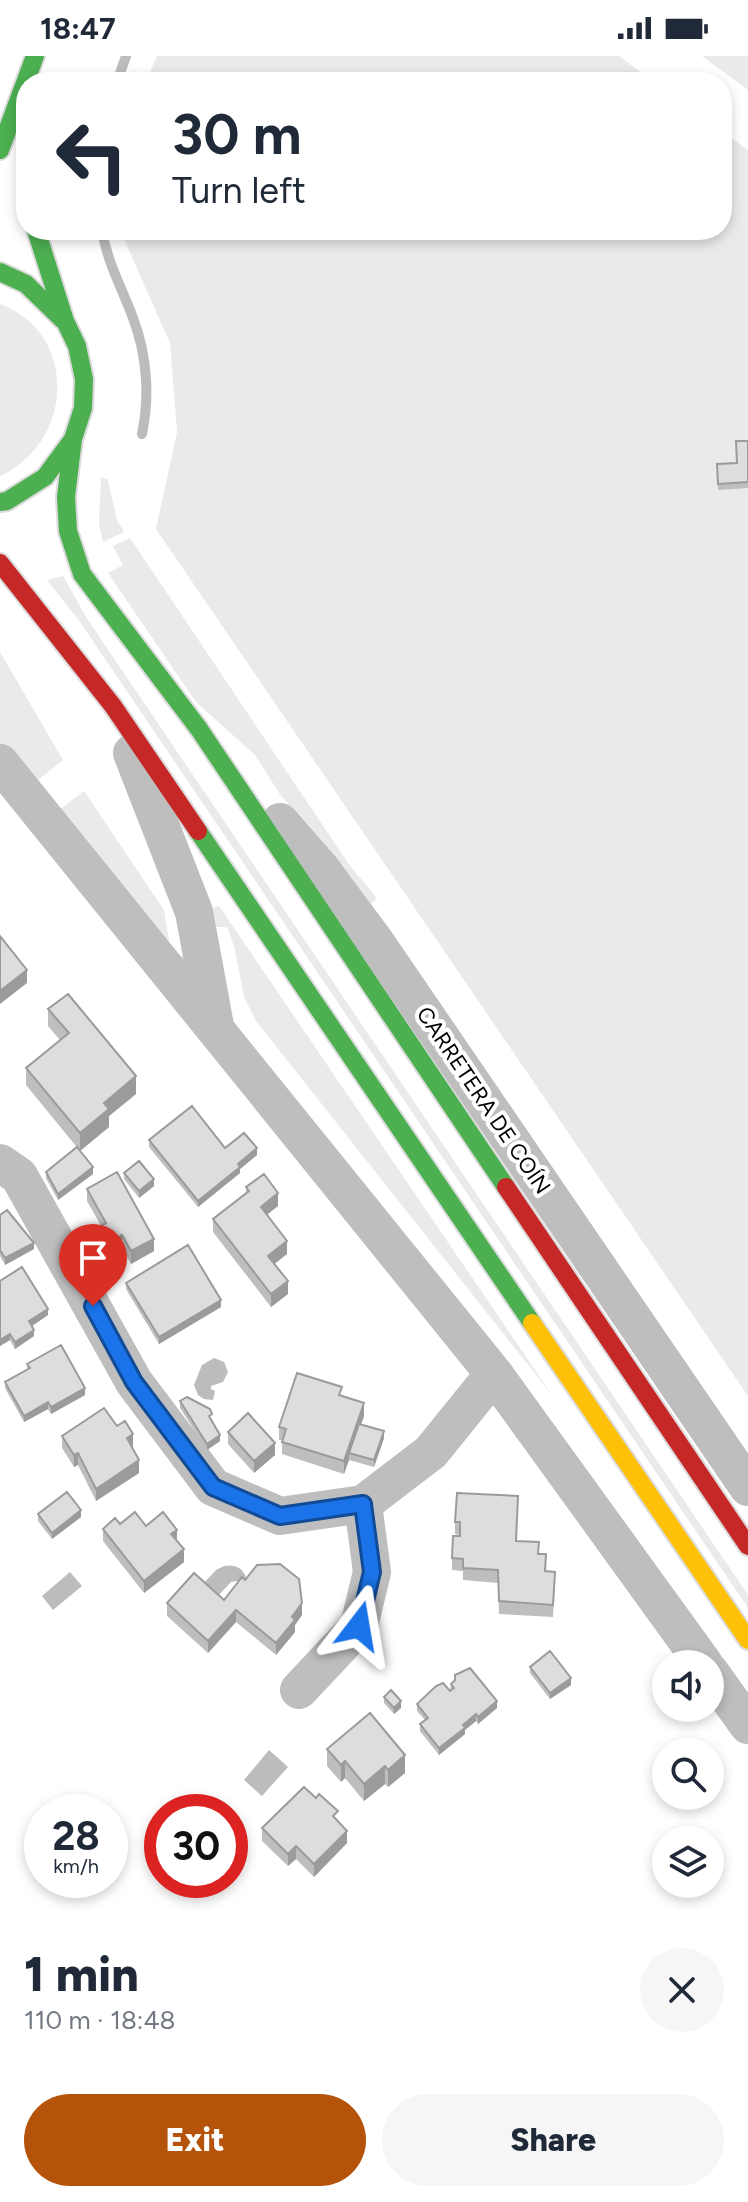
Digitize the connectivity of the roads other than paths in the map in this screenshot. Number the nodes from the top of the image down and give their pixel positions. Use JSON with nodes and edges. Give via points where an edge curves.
{"nodes":[{"id":1,"x":16,"y":107,"type":"edge"},
{"id":2,"x":0,"y":150,"type":"edge"},
{"id":3,"x":39,"y":240,"type":"edge"},
{"id":4,"x":0,"y":272,"type":"edge"},
{"id":5,"x":65,"y":321,"type":"junction"},
{"id":6,"x":73,"y":439,"type":"junction"},
{"id":7,"x":0,"y":502,"type":"edge"},
{"id":8,"x":0,"y":563,"type":"edge"},
{"id":9,"x":113,"y":706,"type":"junction"},
{"id":10,"x":199,"y":729,"type":"junction"},
{"id":11,"x":0,"y":763,"type":"edge"},
{"id":12,"x":215,"y":1028,"type":"junction"},
{"id":13,"x":0,"y":1163,"type":"edge"},
{"id":14,"x":494,"y":1374,"type":"junction"},
{"id":15,"x":748,"y":1487,"type":"edge"},
{"id":16,"x":363,"y":1504,"type":"junction"},
{"id":17,"x":748,"y":1546,"type":"edge"},
{"id":18,"x":748,"y":1640,"type":"edge"},
{"id":19,"x":694,"y":1650,"type":"edge"},
{"id":20,"x":299,"y":1690,"type":"dead end"},
{"id":21,"x":724,"y":1692,"type":"edge"},
{"id":22,"x":748,"y":1725,"type":"edge"}],
"edges":[{"from":1,"to":2,"type":"main road"},
{"from":3,"to":5,"type":"main road"},
{"from":4,"to":5,"type":"main road","via":[[26,284]]},
{"from":5,"to":6,"type":"main road","via":[[84,379],[83,408]]},
{"from":6,"to":7,"type":"main road","via":[[45,477]]},
{"from":6,"to":10,"type":"main road","via":[[68,531],[82,574]]},
{"from":8,"to":9,"type":"main road"},
{"from":9,"to":12,"type":"street","via":[[194,912]]},
{"from":9,"to":18,"type":"main road"},
{"from":10,"to":15,"type":"street","name":"CARRETERA DE COÍN","via":[[322,870],[374,940]]},
{"from":10,"to":17,"type":"main road"},
{"from":11,"to":12,"type":"street"},
{"from":12,"to":14,"type":"street"},
{"from":13,"to":16,"type":"street","via":[[19,1176],[134,1382],[213,1487],[280,1516]]},
{"from":14,"to":16,"type":"street","via":[[431,1452]]},
{"from":14,"to":19,"type":"street"},
{"from":16,"to":20,"type":"street","via":[[372,1572],[359,1626]]},
{"from":21,"to":22,"type":"street"}]}
